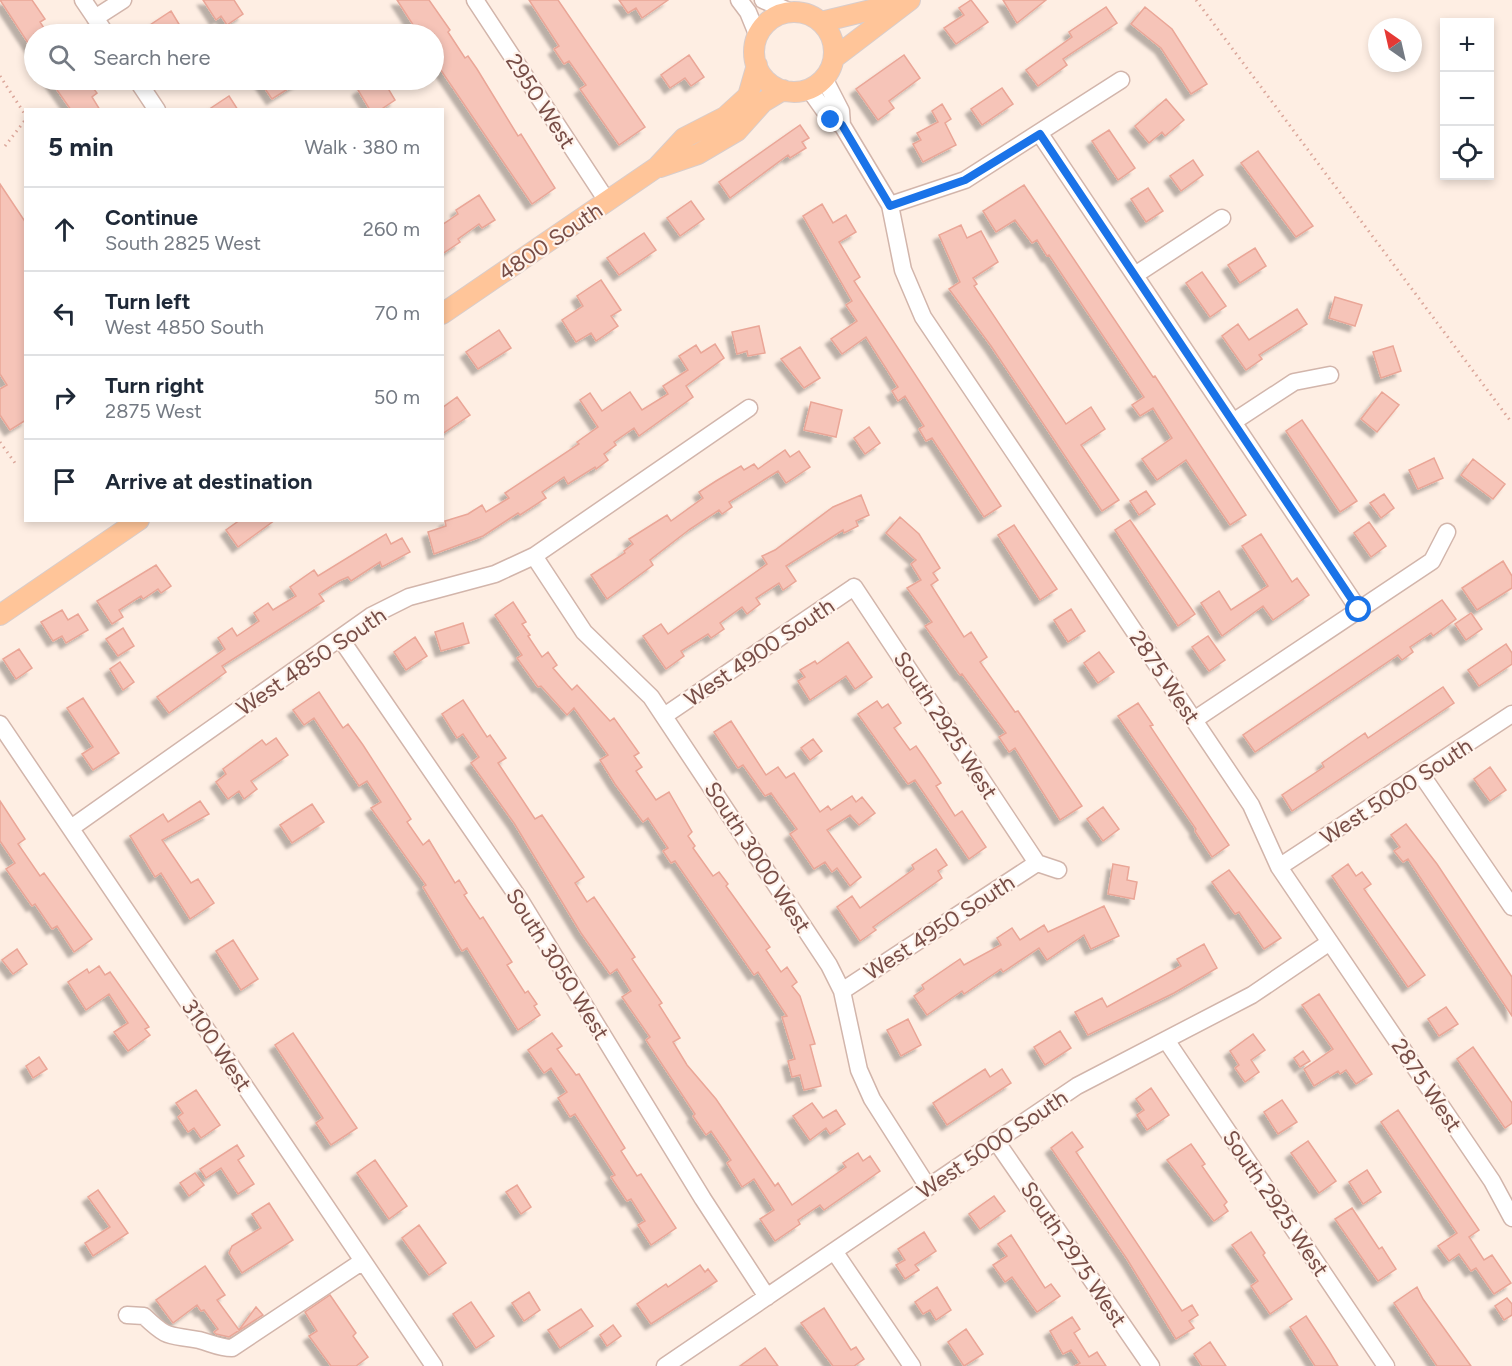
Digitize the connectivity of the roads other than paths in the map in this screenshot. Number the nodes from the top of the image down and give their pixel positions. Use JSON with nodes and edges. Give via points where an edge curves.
{"nodes":[{"id":1,"x":83,"y":0,"type":"edge"},
{"id":2,"x":123,"y":0,"type":"edge"},
{"id":3,"x":475,"y":0,"type":"edge"},
{"id":4,"x":739,"y":0,"type":"edge"},
{"id":5,"x":762,"y":0,"type":"edge"},
{"id":6,"x":909,"y":0,"type":"edge"},
{"id":7,"x":791,"y":12,"type":"junction"},
{"id":8,"x":95,"y":18,"type":"junction"},
{"id":9,"x":821,"y":22,"type":"junction"},
{"id":10,"x":99,"y":24,"type":"edge"},
{"id":11,"x":757,"y":34,"type":"junction"},
{"id":12,"x":834,"y":58,"type":"junction"},
{"id":13,"x":757,"y":65,"type":"junction"},
{"id":14,"x":1121,"y":80,"type":"dead end"},
{"id":15,"x":816,"y":83,"type":"junction"},
{"id":16,"x":144,"y":90,"type":"edge"},
{"id":17,"x":783,"y":90,"type":"junction"},
{"id":18,"x":156,"y":108,"type":"edge"},
{"id":19,"x":1040,"y":134,"type":"junction"},
{"id":20,"x":657,"y":167,"type":"junction"},
{"id":21,"x":608,"y":201,"type":"junction"},
{"id":22,"x":890,"y":206,"type":"junction"},
{"id":23,"x":1222,"y":218,"type":"dead end"},
{"id":24,"x":1135,"y":275,"type":"junction"},
{"id":25,"x":444,"y":313,"type":"edge"},
{"id":26,"x":1330,"y":375,"type":"dead end"},
{"id":27,"x":748,"y":408,"type":"dead end"},
{"id":28,"x":1233,"y":422,"type":"junction"},
{"id":29,"x":136,"y":522,"type":"edge"},
{"id":30,"x":1447,"y":532,"type":"dead end"},
{"id":31,"x":534,"y":556,"type":"junction"},
{"id":32,"x":856,"y":580,"type":"joint"},
{"id":33,"x":1359,"y":610,"type":"junction"},
{"id":34,"x":0,"y":615,"type":"edge"},
{"id":35,"x":340,"y":638,"type":"junction"},
{"id":36,"x":1512,"y":714,"type":"edge"},
{"id":37,"x":664,"y":716,"type":"junction"},
{"id":38,"x":1194,"y":720,"type":"junction"},
{"id":39,"x":0,"y":724,"type":"edge"},
{"id":40,"x":1421,"y":774,"type":"junction"},
{"id":41,"x":70,"y":828,"type":"junction"},
{"id":42,"x":1037,"y":863,"type":"junction"},
{"id":43,"x":1279,"y":867,"type":"junction"},
{"id":44,"x":1058,"y":870,"type":"dead end"},
{"id":45,"x":1512,"y":907,"type":"edge"},
{"id":46,"x":1330,"y":942,"type":"junction"},
{"id":47,"x":842,"y":991,"type":"junction"},
{"id":48,"x":1166,"y":1040,"type":"junction"},
{"id":49,"x":996,"y":1141,"type":"junction"},
{"id":50,"x":928,"y":1187,"type":"junction"},
{"id":51,"x":1512,"y":1218,"type":"edge"},
{"id":52,"x":834,"y":1251,"type":"junction"},
{"id":53,"x":363,"y":1261,"type":"junction"},
{"id":54,"x":767,"y":1297,"type":"junction"},
{"id":55,"x":127,"y":1315,"type":"dead end"},
{"id":56,"x":426,"y":1363,"type":"edge"},
{"id":57,"x":665,"y":1366,"type":"edge"},
{"id":58,"x":912,"y":1366,"type":"edge"},
{"id":59,"x":1151,"y":1366,"type":"edge"},
{"id":60,"x":1386,"y":1366,"type":"edge"}],
"edges":[{"from":1,"to":8,"type":"street"},
{"from":2,"to":8,"type":"street"},
{"from":3,"to":21,"type":"street","name":"2950 West"},
{"from":4,"to":11,"type":"street"},
{"from":5,"to":7,"type":"street"},
{"from":6,"to":9,"type":"main road"},
{"from":6,"to":12,"type":"main road"},
{"from":7,"to":9,"type":"main road"},
{"from":7,"to":11,"type":"main road","via":[[778,15]]},
{"from":8,"to":10,"type":"street"},
{"from":9,"to":12,"type":"main road","via":[[831,39]]},
{"from":11,"to":13,"type":"main road"},
{"from":12,"to":15,"type":"main road"},
{"from":13,"to":17,"type":"main road","via":[[763,76]]},
{"from":13,"to":20,"type":"main road","name":"4800 South","via":[[748,96],[725,117],[684,138]]},
{"from":14,"to":19,"type":"street"},
{"from":15,"to":17,"type":"main road"},
{"from":15,"to":22,"type":"street","name":"2875 West","via":[[831,120],[842,125]]},
{"from":16,"to":18,"type":"street"},
{"from":17,"to":20,"type":"main road","name":"4800 South","via":[[763,102],[737,131],[698,153]]},
{"from":19,"to":22,"type":"street","via":[[965,180]]},
{"from":19,"to":24,"type":"street"},
{"from":20,"to":21,"type":"main road","name":"4800 South"},
{"from":21,"to":25,"type":"main road","name":"4800 South"},
{"from":22,"to":38,"type":"street","name":"2875 West","via":[[903,270],[923,317]]},
{"from":23,"to":24,"type":"street"},
{"from":24,"to":28,"type":"street"},
{"from":26,"to":28,"type":"street","via":[[1294,382]]},
{"from":27,"to":31,"type":"street","name":"West 4850 South"},
{"from":28,"to":33,"type":"street"},
{"from":29,"to":34,"type":"main road"},
{"from":30,"to":33,"type":"street","via":[[1432,561]]},
{"from":31,"to":35,"type":"street","name":"West 4850 South","via":[[495,574],[409,597],[371,616]]},
{"from":31,"to":37,"type":"street","name":"South 3000 West","via":[[584,632],[651,697]]},
{"from":32,"to":37,"type":"street","name":"West 4900 South"},
{"from":32,"to":42,"type":"street","name":"South 2925 West"},
{"from":33,"to":38,"type":"street"},
{"from":35,"to":41,"type":"street","name":"West 4850 South"},
{"from":35,"to":54,"type":"street","name":"South 3050 West","via":[[520,900]]},
{"from":36,"to":40,"type":"street","name":"West 5000 South"},
{"from":37,"to":47,"type":"street","name":"South 3000 West","via":[[829,965]]},
{"from":38,"to":43,"type":"street","name":"2875 West","via":[[1251,805]]},
{"from":39,"to":41,"type":"street","name":"3100 West"},
{"from":40,"to":43,"type":"street","name":"West 5000 South"},
{"from":40,"to":45,"type":"street"},
{"from":41,"to":53,"type":"street","name":"3100 West"},
{"from":42,"to":44,"type":"street"},
{"from":42,"to":47,"type":"street","name":"West 4950 South"},
{"from":43,"to":46,"type":"street","name":"2875 West"},
{"from":46,"to":48,"type":"street","name":"West 5000 South","via":[[1252,995]]},
{"from":46,"to":51,"type":"street","name":"2875 West","via":[[1492,1181]]},
{"from":47,"to":50,"type":"street","name":"South 3000 West","via":[[859,1070],[872,1099]]},
{"from":48,"to":49,"type":"street","name":"West 5000 South","via":[[1077,1086]]},
{"from":48,"to":60,"type":"street","name":"South 2925 West"},
{"from":49,"to":50,"type":"street","name":"West 5000 South"},
{"from":49,"to":59,"type":"street","name":"South 2975 West"},
{"from":50,"to":52,"type":"street","name":"West 5000 South"},
{"from":52,"to":54,"type":"street","name":"West 5000 South"},
{"from":52,"to":58,"type":"street"},
{"from":53,"to":55,"type":"street","via":[[232,1348],[163,1334],[144,1316]]},
{"from":53,"to":56,"type":"street","name":"3100 West"},
{"from":54,"to":57,"type":"street","name":"West 5000 South"}]}
